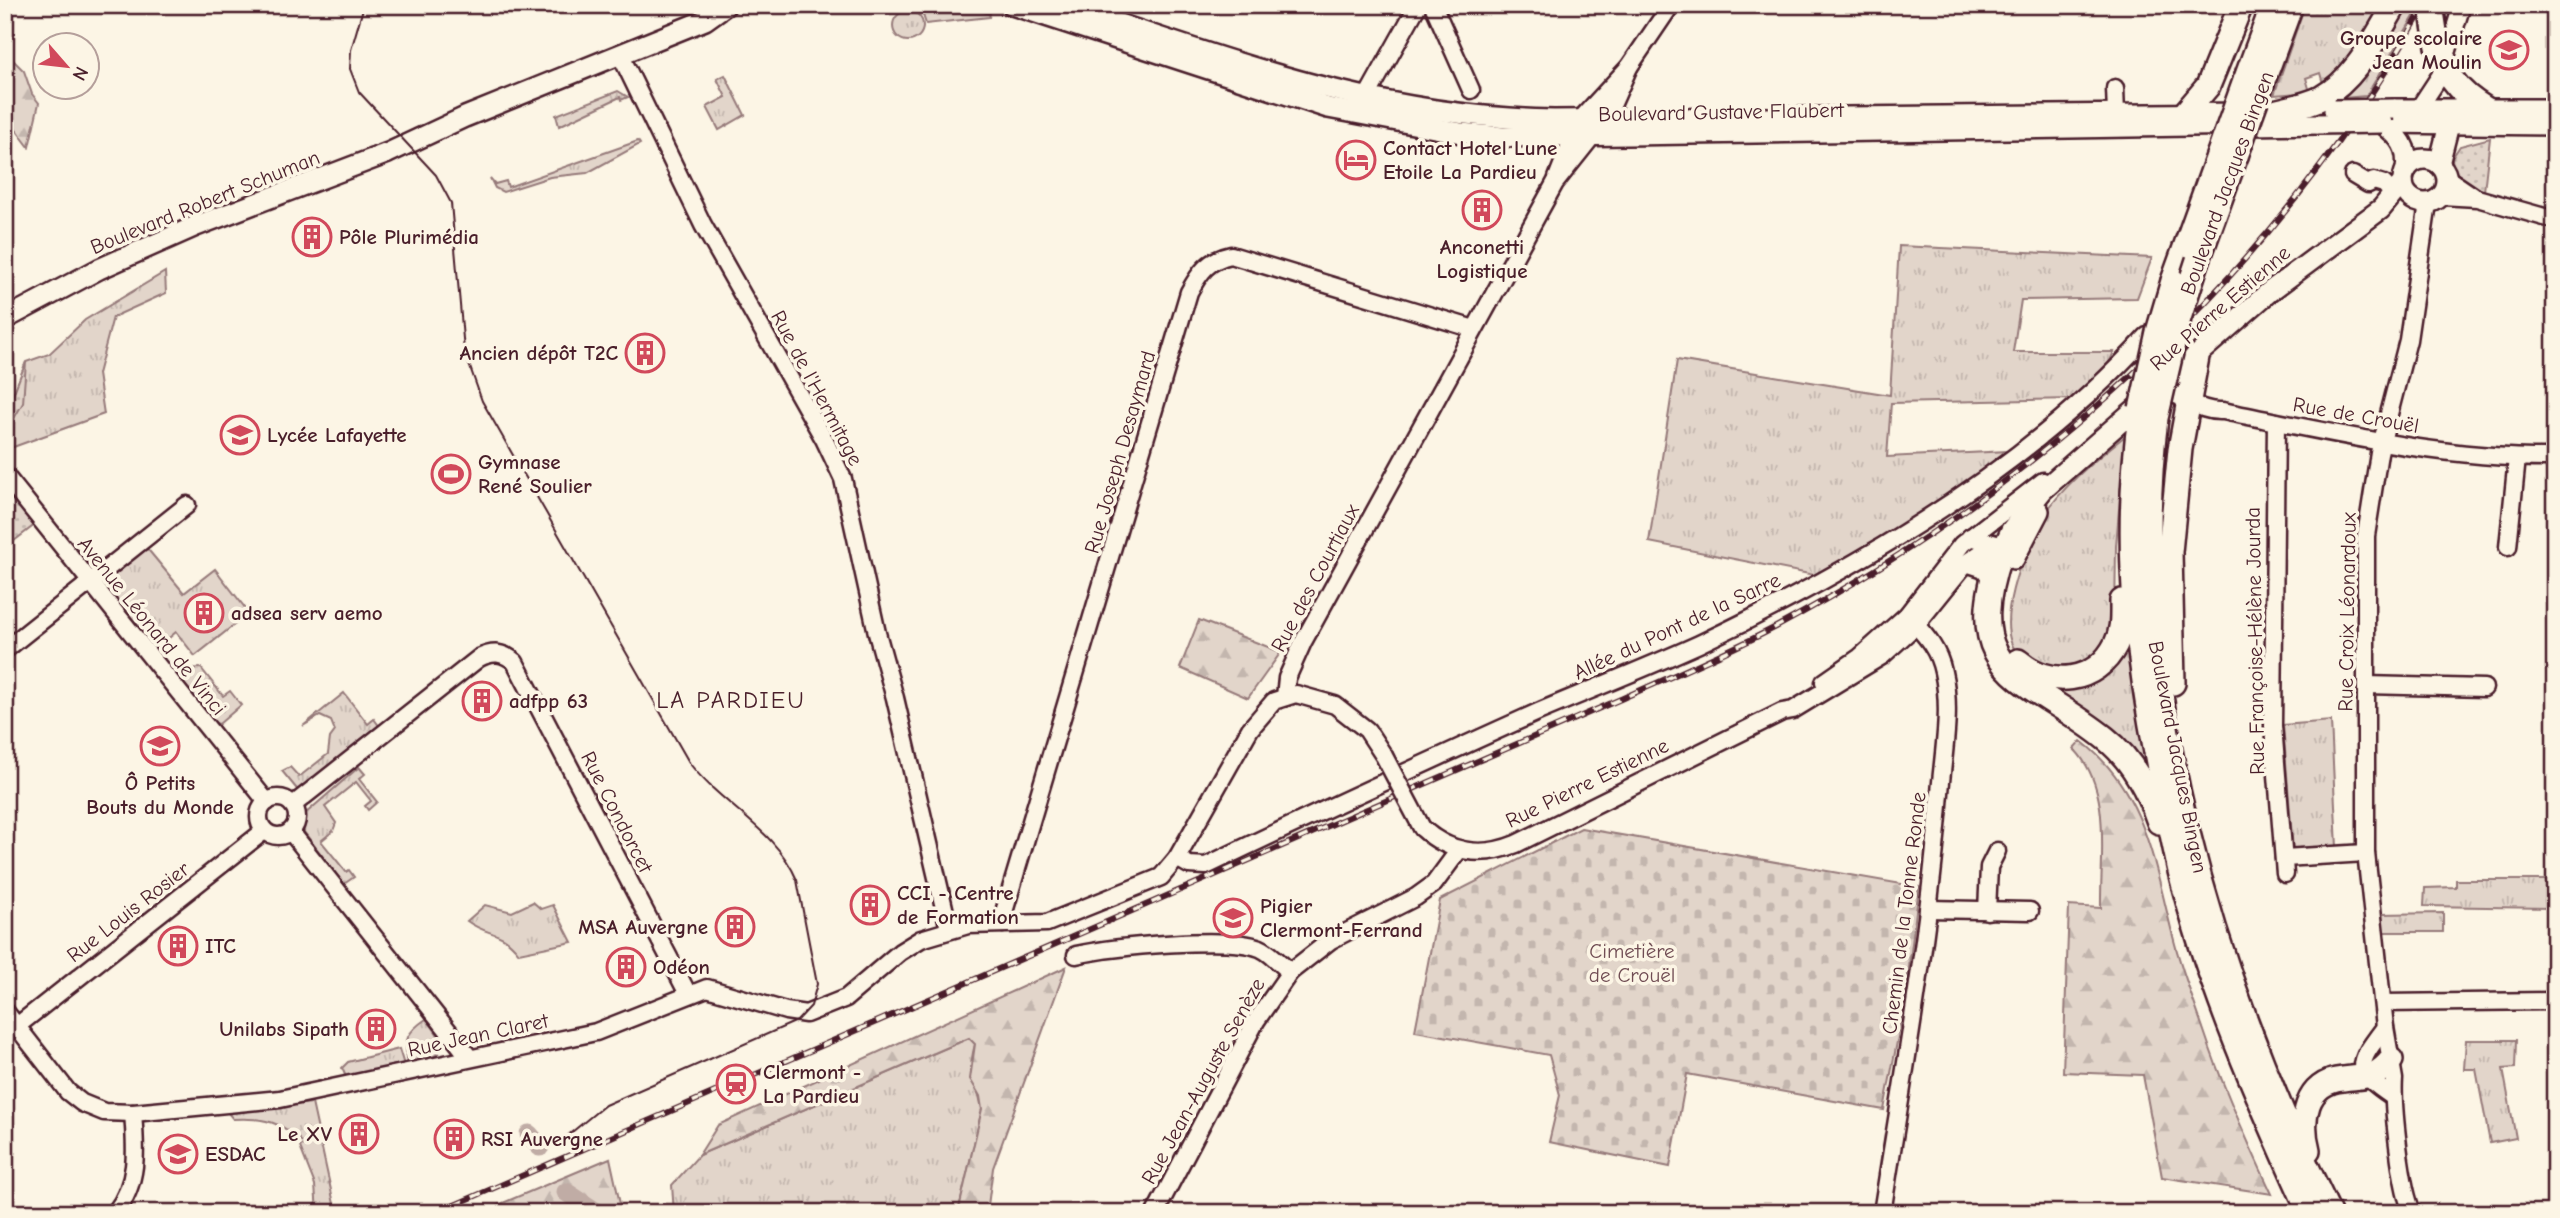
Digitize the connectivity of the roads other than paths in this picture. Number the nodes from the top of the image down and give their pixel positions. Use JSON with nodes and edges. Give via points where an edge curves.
{"nodes":[{"id":1,"x":713,"y":5,"type":"edge"},
{"id":2,"x":726,"y":5,"type":"edge"},
{"id":3,"x":1012,"y":5,"type":"edge"},
{"id":4,"x":1062,"y":5,"type":"edge"},
{"id":5,"x":1418,"y":5,"type":"edge"},
{"id":6,"x":1433,"y":5,"type":"edge"},
{"id":7,"x":1671,"y":5,"type":"edge"},
{"id":8,"x":2241,"y":5,"type":"edge"},
{"id":9,"x":2273,"y":5,"type":"edge"},
{"id":10,"x":2291,"y":5,"type":"edge"},
{"id":11,"x":2395,"y":5,"type":"edge"},
{"id":12,"x":2431,"y":5,"type":"edge"},
{"id":13,"x":2462,"y":5,"type":"edge"},
{"id":14,"x":2472,"y":5,"type":"edge"},
{"id":15,"x":691,"y":25,"type":"junction"},
{"id":16,"x":621,"y":56,"type":"junction"},
{"id":17,"x":1629,"y":67,"type":"junction"},
{"id":18,"x":2445,"y":75,"type":"junction"},
{"id":19,"x":2254,"y":81,"type":"junction"},
{"id":20,"x":2115,"y":88,"type":"dead end"},
{"id":21,"x":1471,"y":90,"type":"dead end"},
{"id":22,"x":1620,"y":90,"type":"junction"},
{"id":23,"x":1365,"y":100,"type":"junction"},
{"id":24,"x":2419,"y":108,"type":"junction"},
{"id":25,"x":2555,"y":109,"type":"edge"},
{"id":26,"x":2274,"y":112,"type":"junction"},
{"id":27,"x":2185,"y":113,"type":"junction"},
{"id":28,"x":2116,"y":114,"type":"junction"},
{"id":29,"x":2388,"y":116,"type":"junction"},
{"id":30,"x":2445,"y":117,"type":"junction"},
{"id":31,"x":2481,"y":118,"type":"junction"},
{"id":32,"x":1606,"y":119,"type":"junction"},
{"id":33,"x":1636,"y":120,"type":"junction"},
{"id":34,"x":2555,"y":125,"type":"edge"},
{"id":35,"x":1576,"y":128,"type":"junction"},
{"id":36,"x":1544,"y":137,"type":"junction"},
{"id":37,"x":1594,"y":137,"type":"junction"},
{"id":38,"x":2227,"y":156,"type":"junction"},
{"id":39,"x":1561,"y":160,"type":"junction"},
{"id":40,"x":2353,"y":175,"type":"dead end"},
{"id":41,"x":2420,"y":182,"type":"junction"},
{"id":42,"x":1555,"y":183,"type":"junction"},
{"id":43,"x":2555,"y":220,"type":"edge"},
{"id":44,"x":5,"y":319,"type":"edge"},
{"id":45,"x":1474,"y":329,"type":"junction"},
{"id":46,"x":2147,"y":336,"type":"dead end"},
{"id":47,"x":2197,"y":357,"type":"junction"},
{"id":48,"x":2156,"y":393,"type":"junction"},
{"id":49,"x":2197,"y":407,"type":"junction"},
{"id":50,"x":2276,"y":422,"type":"junction"},
{"id":51,"x":2382,"y":444,"type":"junction"},
{"id":52,"x":2094,"y":447,"type":"junction"},
{"id":53,"x":2517,"y":458,"type":"junction"},
{"id":54,"x":2555,"y":458,"type":"edge"},
{"id":55,"x":5,"y":475,"type":"edge"},
{"id":56,"x":2132,"y":488,"type":"junction"},
{"id":57,"x":187,"y":505,"type":"dead end"},
{"id":58,"x":1970,"y":537,"type":"junction"},
{"id":59,"x":2508,"y":547,"type":"dead end"},
{"id":60,"x":2009,"y":552,"type":"junction"},
{"id":61,"x":1966,"y":563,"type":"junction"},
{"id":62,"x":1992,"y":580,"type":"junction"},
{"id":63,"x":90,"y":581,"type":"junction"},
{"id":64,"x":1911,"y":620,"type":"junction"},
{"id":65,"x":5,"y":650,"type":"edge"},
{"id":66,"x":2366,"y":685,"type":"junction"},
{"id":67,"x":2484,"y":688,"type":"dead end"},
{"id":68,"x":1285,"y":697,"type":"junction"},
{"id":69,"x":267,"y":802,"type":"junction"},
{"id":70,"x":2183,"y":804,"type":"junction"},
{"id":71,"x":293,"y":806,"type":"junction"},
{"id":72,"x":264,"y":831,"type":"junction"},
{"id":73,"x":291,"y":832,"type":"junction"},
{"id":74,"x":1460,"y":850,"type":"junction"},
{"id":75,"x":1997,"y":851,"type":"dead end"},
{"id":76,"x":2366,"y":853,"type":"junction"},
{"id":77,"x":1177,"y":858,"type":"junction"},
{"id":78,"x":2181,"y":873,"type":"junction"},
{"id":79,"x":1928,"y":909,"type":"junction"},
{"id":80,"x":1987,"y":911,"type":"junction"},
{"id":81,"x":2030,"y":911,"type":"dead end"},
{"id":82,"x":1003,"y":924,"type":"junction"},
{"id":83,"x":949,"y":929,"type":"junction"},
{"id":84,"x":1076,"y":956,"type":"dead end"},
{"id":85,"x":1290,"y":972,"type":"junction"},
{"id":86,"x":688,"y":994,"type":"junction"},
{"id":87,"x":2555,"y":1001,"type":"edge"},
{"id":88,"x":2383,"y":1003,"type":"junction"},
{"id":89,"x":5,"y":1011,"type":"edge"},
{"id":90,"x":17,"y":1026,"type":"junction"},
{"id":91,"x":2385,"y":1027,"type":"junction"},
{"id":92,"x":468,"y":1057,"type":"junction"},
{"id":93,"x":2391,"y":1060,"type":"junction"},
{"id":94,"x":2367,"y":1079,"type":"junction"},
{"id":95,"x":2393,"y":1097,"type":"junction"},
{"id":96,"x":133,"y":1113,"type":"junction"},
{"id":97,"x":2316,"y":1188,"type":"junction"},
{"id":98,"x":2406,"y":1188,"type":"junction"},
{"id":99,"x":115,"y":1213,"type":"edge"},
{"id":100,"x":1155,"y":1213,"type":"edge"},
{"id":101,"x":1882,"y":1213,"type":"edge"},
{"id":102,"x":2310,"y":1213,"type":"edge"},
{"id":103,"x":2329,"y":1213,"type":"edge"},
{"id":104,"x":2402,"y":1213,"type":"edge"},
{"id":105,"x":2413,"y":1213,"type":"edge"}],
"edges":[{"from":1,"to":15,"type":"main road"},
{"from":2,"to":15,"type":"main road"},
{"from":3,"to":36,"type":"main road","name":"Boulevard Gustave Flaubert","via":[[1328,108],[1461,133]]},
{"from":4,"to":23,"type":"main road","name":"Boulevard Gustave Flaubert","via":[[1305,85]]},
{"from":5,"to":23,"type":"street"},
{"from":6,"to":21,"type":"street"},
{"from":7,"to":17,"type":"street"},
{"from":8,"to":27,"type":"highway","via":[[2208,86]]},
{"from":9,"to":19,"type":"highway","name":"Boulevard Jacques Bingen"},
{"from":10,"to":19,"type":"highway","name":"Boulevard Jacques Bingen"},
{"from":11,"to":26,"type":"highway","via":[[2339,85],[2320,99]]},
{"from":12,"to":18,"type":"highway","bridge":true},
{"from":13,"to":18,"type":"street"},
{"from":14,"to":18,"type":"street"},
{"from":15,"to":16,"type":"main road"},
{"from":16,"to":44,"type":"main road","name":"Boulevard Robert Schuman","via":[[388,153],[196,226],[99,269]]},
{"from":16,"to":83,"type":"street","name":"Rue de l'Hermitage","via":[[703,225],[843,479]]},
{"from":17,"to":22,"type":"street","name":"Rue des Courtiaux"},
{"from":17,"to":35,"type":"street"},
{"from":18,"to":24,"type":"street"},
{"from":18,"to":30,"type":"main road"},
{"from":18,"to":31,"type":"highway"},
{"from":19,"to":38,"type":"highway","name":"Boulevard Jacques Bingen","bridge":true},
{"from":20,"to":28,"type":"street"},
{"from":22,"to":32,"type":"street","name":"Rue des Courtiaux"},
{"from":22,"to":33,"type":"street"},
{"from":23,"to":35,"type":"main road","name":"Boulevard Gustave Flaubert"},
{"from":24,"to":29,"type":"main road","name":"Boulevard Gustave Flaubert"},
{"from":24,"to":30,"type":"main road","name":"Boulevard Gustave Flaubert"},
{"from":25,"to":31,"type":"main road"},
{"from":26,"to":27,"type":"main road","name":"Boulevard Gustave Flaubert"},
{"from":26,"to":29,"type":"main road","name":"Boulevard Gustave Flaubert","bridge":true,"via":[[2334,110]]},
{"from":27,"to":28,"type":"main road","name":"Boulevard Gustave Flaubert"},
{"from":28,"to":33,"type":"main road","name":"Boulevard Gustave Flaubert"},
{"from":29,"to":30,"type":"main road","name":"Boulevard Gustave Flaubert"},
{"from":29,"to":37,"type":"main road","name":"Boulevard Gustave Flaubert","bridge":true,"via":[[2319,124]]},
{"from":29,"to":41,"type":"main road"},
{"from":30,"to":31,"type":"main road"},
{"from":30,"to":41,"type":"main road"},
{"from":31,"to":34,"type":"main road"},
{"from":31,"to":41,"type":"main road","name":"Rue Pierre Estienne"},
{"from":32,"to":33,"type":"main road","name":"Boulevard Gustave Flaubert"},
{"from":32,"to":35,"type":"main road","name":"Boulevard Gustave Flaubert"},
{"from":32,"to":37,"type":"street","name":"Rue des Courtiaux"},
{"from":35,"to":36,"type":"main road","name":"Boulevard Gustave Flaubert"},
{"from":35,"to":37,"type":"main road","name":"Boulevard Gustave Flaubert"},
{"from":35,"to":39,"type":"street"},
{"from":36,"to":39,"type":"street"},
{"from":37,"to":42,"type":"street","name":"Rue des Courtiaux"},
{"from":38,"to":56,"type":"highway","name":"Boulevard Jacques Bingen","bridge":true,"via":[[2173,281],[2146,380]]},
{"from":38,"to":70,"type":"highway","name":"Boulevard Jacques Bingen","bridge":true,"via":[[2176,331],[2157,418],[2148,496],[2149,594],[2163,704]]},
{"from":39,"to":42,"type":"street"},
{"from":40,"to":41,"type":"street","via":[[2368,184],[2371,196]]},
{"from":41,"to":43,"type":"street"},
{"from":41,"to":47,"type":"main road","name":"Rue Pierre Estienne","via":[[2269,292]]},
{"from":41,"to":51,"type":"street","name":"Rue Croix Léonardoux","via":[[2406,350]]},
{"from":42,"to":45,"type":"street","name":"Rue des Courtiaux"},
{"from":45,"to":68,"type":"street","name":"Rue des Courtiaux","via":[[1303,642],[1287,678]]},
{"from":45,"to":82,"type":"street","name":"Rue Joseph Desaymard","via":[[1231,255],[1216,258],[1202,269],[1189,292]]},
{"from":46,"to":77,"type":"street","name":"Allée du Pont de la Sarre","via":[[2061,418],[1964,493],[1828,577],[1700,643],[1368,789],[1206,866],[1189,865]]},
{"from":47,"to":48,"type":"main road","name":"Rue Pierre Estienne"},
{"from":47,"to":49,"type":"highway"},
{"from":48,"to":49,"type":"street","name":"Rue de Crouël","via":[[2170,391]]},
{"from":48,"to":52,"type":"main road","name":"Rue Pierre Estienne"},
{"from":49,"to":50,"type":"street","name":"Rue de Crouël"},
{"from":49,"to":70,"type":"highway","via":[[2170,552],[2170,625],[2184,765]]},
{"from":50,"to":51,"type":"street","name":"Rue de Crouël"},
{"from":50,"to":76,"type":"street","name":"Rue Françoise-Hélène Jourda","via":[[2273,726],[2284,866]]},
{"from":51,"to":53,"type":"street","name":"Rue de Crouël"},
{"from":51,"to":66,"type":"street","name":"Rue Croix Léonardoux","via":[[2367,537]]},
{"from":52,"to":58,"type":"street","name":"Rue Pierre Estienne","via":[[2078,452]]},
{"from":52,"to":60,"type":"main road","name":"Rue Pierre Estienne","via":[[2033,501]]},
{"from":53,"to":54,"type":"street","name":"Rue de Crouël"},
{"from":53,"to":59,"type":"street"},
{"from":55,"to":63,"type":"street","name":"Avenue Léonard de Vinci"},
{"from":56,"to":60,"type":"highway","via":[[2123,518],[2123,625],[2105,660],[2088,672],[2073,679],[2048,679],[2012,656],[2002,634],[2001,613]]},
{"from":56,"to":78,"type":"highway","name":"Boulevard Jacques Bingen","via":[[2130,558],[2140,660]]},
{"from":57,"to":63,"type":"street"},
{"from":58,"to":60,"type":"street"},
{"from":58,"to":64,"type":"street","name":"Rue Pierre Estienne","via":[[1951,556]]},
{"from":60,"to":61,"type":"street","via":[[1981,553]]},
{"from":60,"to":62,"type":"highway"},
{"from":61,"to":62,"type":"street","via":[[1984,569]]},
{"from":61,"to":64,"type":"street","name":"Rue Pierre Estienne"},
{"from":62,"to":78,"type":"highway","via":[[1989,634],[2003,666],[2107,739],[2132,766],[2154,805]]},
{"from":63,"to":65,"type":"street"},
{"from":63,"to":69,"type":"street","name":"Avenue Léonard de Vinci"},
{"from":64,"to":74,"type":"street","name":"Rue Pierre Estienne","via":[[1882,656],[1793,710],[1512,846],[1483,853]]},
{"from":64,"to":79,"type":"street","name":"Chemin de la Tonne Ronde","via":[[1934,644],[1946,690]]},
{"from":66,"to":67,"type":"street"},
{"from":66,"to":76,"type":"street","name":"Rue Croix Léonardoux"},
{"from":68,"to":74,"type":"street","bridge":true,"via":[[1307,694],[1335,705],[1367,730],[1422,828],[1435,840]]},
{"from":68,"to":77,"type":"street","via":[[1275,701],[1250,729]]},
{"from":69,"to":71,"type":"street","via":[[281,799]]},
{"from":69,"to":72,"type":"street","via":[[260,813]]},
{"from":70,"to":97,"type":"highway","name":"Boulevard Jacques Bingen","via":[[2206,897],[2252,1038]]},
{"from":71,"to":73,"type":"street","via":[[297,819]]},
{"from":71,"to":86,"type":"street","name":"Rue Condorcet","via":[[479,658],[503,654],[515,662]]},
{"from":72,"to":73,"type":"street","via":[[277,836]]},
{"from":72,"to":90,"type":"street","name":"Rue Louis Rosier"},
{"from":73,"to":92,"type":"street"},
{"from":74,"to":85,"type":"street","via":[[1434,884],[1416,897],[1331,940]]},
{"from":75,"to":80,"type":"street","via":[[1989,867]]},
{"from":76,"to":88,"type":"street","name":"Rue Croix Léonardoux"},
{"from":77,"to":82,"type":"street","via":[[1161,877],[1149,883],[1047,923]]},
{"from":78,"to":102,"type":"highway","name":"Boulevard Jacques Bingen","via":[[2235,1038]]},
{"from":79,"to":80,"type":"street"},
{"from":79,"to":101,"type":"street","name":"Chemin de la Tonne Ronde"},
{"from":80,"to":81,"type":"street"},
{"from":82,"to":83,"type":"street"},
{"from":83,"to":86,"type":"street","name":"Rue Jean Claret","via":[[900,952],[867,983],[818,1012],[786,1011],[718,989]]},
{"from":84,"to":85,"type":"street","via":[[1148,947],[1245,944],[1266,952]]},
{"from":85,"to":100,"type":"street","name":"Rue Jean-Auguste Senèze","via":[[1256,1021]]},
{"from":86,"to":92,"type":"street","name":"Rue Jean Claret","via":[[596,1032]]},
{"from":87,"to":88,"type":"street"},
{"from":88,"to":91,"type":"street","name":"Rue Croix Léonardoux"},
{"from":89,"to":90,"type":"street","name":"Rue Jean Claret"},
{"from":90,"to":96,"type":"street","name":"Rue Jean Claret","via":[[68,1092],[104,1112]]},
{"from":91,"to":93,"type":"street","name":"Rue Croix Léonardoux"},
{"from":91,"to":94,"type":"street","via":[[2363,1061]]},
{"from":92,"to":96,"type":"street","name":"Rue Jean Claret","via":[[280,1099]]},
{"from":93,"to":94,"type":"highway"},
{"from":93,"to":95,"type":"street","name":"Rue Croix Léonardoux"},
{"from":94,"to":95,"type":"street"},
{"from":94,"to":97,"type":"highway","via":[[2334,1081],[2317,1090],[2308,1103],[2303,1128]]},
{"from":95,"to":98,"type":"street","name":"Rue Croix Léonardoux"},
{"from":96,"to":99,"type":"street","via":[[134,1174]]},
{"from":97,"to":103,"type":"highway","name":"Boulevard Jacques Bingen"},
{"from":98,"to":104,"type":"street","name":"Rue Croix Léonardoux"},
{"from":98,"to":105,"type":"street","name":"Rue Croix Léonardoux"}]}
